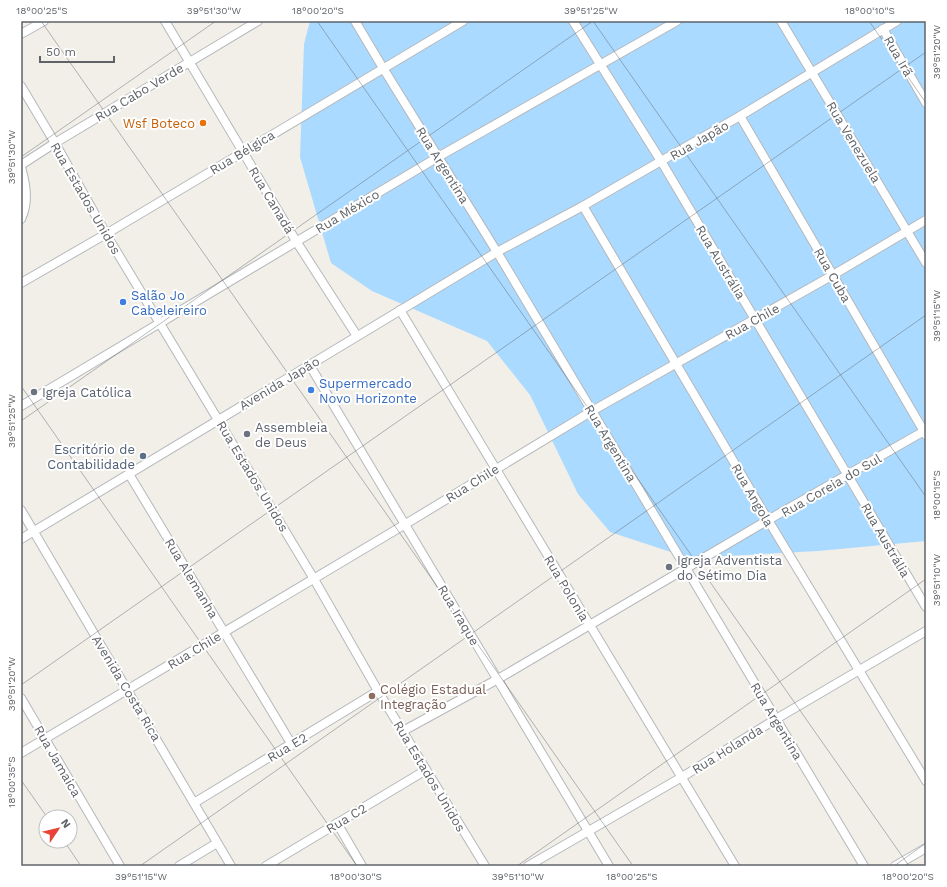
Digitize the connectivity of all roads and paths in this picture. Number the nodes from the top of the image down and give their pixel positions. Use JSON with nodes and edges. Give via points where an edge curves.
{"nodes":[{"id":1,"x":44,"y":21,"type":"edge"},
{"id":2,"x":165,"y":21,"type":"edge"},
{"id":3,"x":258,"y":21,"type":"edge"},
{"id":4,"x":355,"y":21,"type":"edge"},
{"id":5,"x":463,"y":21,"type":"edge"},
{"id":6,"x":573,"y":21,"type":"edge"},
{"id":7,"x":677,"y":21,"type":"edge"},
{"id":8,"x":782,"y":21,"type":"edge"},
{"id":9,"x":897,"y":21,"type":"edge"},
{"id":10,"x":883,"y":29,"type":"junction"},
{"id":11,"x":21,"y":34,"type":"edge"},
{"id":12,"x":190,"y":62,"type":"junction"},
{"id":13,"x":601,"y":65,"type":"junction"},
{"id":14,"x":383,"y":68,"type":"junction"},
{"id":15,"x":812,"y":72,"type":"junction"},
{"id":16,"x":21,"y":86,"type":"edge"},
{"id":17,"x":926,"y":103,"type":"edge"},
{"id":18,"x":740,"y":116,"type":"junction"},
{"id":19,"x":55,"y":143,"type":"junction"},
{"id":20,"x":243,"y":152,"type":"junction"},
{"id":21,"x":438,"y":157,"type":"junction"},
{"id":22,"x":661,"y":162,"type":"junction"},
{"id":23,"x":21,"y":166,"type":"edge"},
{"id":24,"x":583,"y":206,"type":"junction"},
{"id":25,"x":21,"y":219,"type":"edge"},
{"id":26,"x":926,"y":220,"type":"edge"},
{"id":27,"x":908,"y":230,"type":"junction"},
{"id":28,"x":106,"y":234,"type":"junction"},
{"id":29,"x":296,"y":241,"type":"junction"},
{"id":30,"x":497,"y":252,"type":"junction"},
{"id":31,"x":926,"y":263,"type":"edge"},
{"id":32,"x":833,"y":275,"type":"junction"},
{"id":33,"x":21,"y":283,"type":"edge"},
{"id":34,"x":400,"y":310,"type":"junction"},
{"id":35,"x":755,"y":319,"type":"junction"},
{"id":36,"x":160,"y":322,"type":"junction"},
{"id":37,"x":357,"y":336,"type":"junction"},
{"id":38,"x":676,"y":363,"type":"junction"},
{"id":39,"x":309,"y":364,"type":"junction"},
{"id":40,"x":21,"y":406,"type":"edge"},
{"id":41,"x":592,"y":411,"type":"junction"},
{"id":42,"x":219,"y":420,"type":"junction"},
{"id":43,"x":925,"y":432,"type":"edge"},
{"id":44,"x":496,"y":468,"type":"junction"},
{"id":45,"x":129,"y":474,"type":"junction"},
{"id":46,"x":848,"y":475,"type":"junction"},
{"id":47,"x":21,"y":510,"type":"edge"},
{"id":48,"x":768,"y":520,"type":"junction"},
{"id":49,"x":404,"y":525,"type":"junction"},
{"id":50,"x":34,"y":532,"type":"junction"},
{"id":51,"x":21,"y":539,"type":"edge"},
{"id":52,"x":686,"y":568,"type":"junction"},
{"id":53,"x":314,"y":578,"type":"junction"},
{"id":54,"x":926,"y":607,"type":"edge"},
{"id":55,"x":590,"y":626,"type":"junction"},
{"id":56,"x":224,"y":631,"type":"junction"},
{"id":57,"x":926,"y":631,"type":"edge"},
{"id":58,"x":858,"y":670,"type":"junction"},
{"id":59,"x":498,"y":679,"type":"junction"},
{"id":60,"x":128,"y":689,"type":"junction"},
{"id":61,"x":378,"y":691,"type":"junction"},
{"id":62,"x":21,"y":698,"type":"edge"},
{"id":63,"x":776,"y":719,"type":"junction"},
{"id":64,"x":403,"y":731,"type":"junction"},
{"id":65,"x":45,"y":738,"type":"junction"},
{"id":66,"x":292,"y":745,"type":"junction"},
{"id":67,"x":21,"y":753,"type":"edge"},
{"id":68,"x":426,"y":770,"type":"junction"},
{"id":69,"x":682,"y":777,"type":"junction"},
{"id":70,"x":926,"y":781,"type":"edge"},
{"id":71,"x":194,"y":803,"type":"junction"},
{"id":72,"x":337,"y":823,"type":"junction"},
{"id":73,"x":588,"y":831,"type":"junction"},
{"id":74,"x":217,"y":843,"type":"junction"},
{"id":75,"x":926,"y":848,"type":"edge"},
{"id":76,"x":120,"y":866,"type":"edge"},
{"id":77,"x":179,"y":866,"type":"edge"},
{"id":78,"x":231,"y":866,"type":"edge"},
{"id":79,"x":266,"y":866,"type":"edge"},
{"id":80,"x":362,"y":866,"type":"edge"},
{"id":81,"x":485,"y":866,"type":"edge"},
{"id":82,"x":528,"y":866,"type":"edge"},
{"id":83,"x":609,"y":866,"type":"edge"},
{"id":84,"x":735,"y":866,"type":"edge"},
{"id":85,"x":864,"y":866,"type":"edge"},
{"id":86,"x":895,"y":866,"type":"edge"}],
"edges":[{"from":1,"to":11,"type":"street"},
{"from":2,"to":12,"type":"street","name":"Rua Canadá"},
{"from":3,"to":12,"type":"street","name":"Rua Cabo Verde"},
{"from":4,"to":14,"type":"street","name":"Rua Argentina"},
{"from":5,"to":14,"type":"street","name":"Rua Bélgica"},
{"from":6,"to":13,"type":"street","name":"Rua Austrália"},
{"from":7,"to":13,"type":"street","name":"Rua México"},
{"from":8,"to":15,"type":"street","name":"Rua Venezuela"},
{"from":9,"to":10,"type":"street","name":"Rua Japão"},
{"from":10,"to":15,"type":"street","name":"Rua Japão"},
{"from":10,"to":17,"type":"street","name":"Rua Irã"},
{"from":12,"to":19,"type":"street","name":"Rua Cabo Verde"},
{"from":12,"to":20,"type":"street","name":"Rua Canadá"},
{"from":13,"to":21,"type":"street","name":"Rua México"},
{"from":13,"to":22,"type":"street","name":"Rua Austrália"},
{"from":14,"to":20,"type":"street","name":"Rua Bélgica"},
{"from":14,"to":21,"type":"street","name":"Rua Argentina"},
{"from":15,"to":18,"type":"street","name":"Rua Japão"},
{"from":15,"to":27,"type":"street","name":"Rua Venezuela"},
{"from":16,"to":19,"type":"street","name":"Rua Estados Unidos"},
{"from":18,"to":22,"type":"street","name":"Rua Japão"},
{"from":18,"to":32,"type":"street","name":"Rua Cuba"},
{"from":19,"to":23,"type":"street","name":"Rua Cabo Verde"},
{"from":19,"to":28,"type":"street","name":"Rua Estados Unidos"},
{"from":20,"to":28,"type":"street","name":"Rua Bélgica"},
{"from":20,"to":29,"type":"street","name":"Rua Canadá"},
{"from":21,"to":29,"type":"street","name":"Rua México"},
{"from":21,"to":30,"type":"street","name":"Rua Argentina"},
{"from":22,"to":24,"type":"street","name":"Rua Japão"},
{"from":22,"to":35,"type":"street","name":"Rua Austrália"},
{"from":23,"to":25,"type":"street","via":[[27,199]]},
{"from":24,"to":30,"type":"street","name":"Rua Japão"},
{"from":24,"to":38,"type":"street","name":"Rua Angola"},
{"from":26,"to":27,"type":"street","name":"Rua Chile"},
{"from":27,"to":31,"type":"street","name":"Rua Venezuela"},
{"from":27,"to":32,"type":"street","name":"Rua Chile"},
{"from":28,"to":33,"type":"street","name":"Rua Bélgica"},
{"from":28,"to":36,"type":"street","name":"Rua Estados Unidos"},
{"from":29,"to":36,"type":"street","name":"Rua México"},
{"from":29,"to":37,"type":"street","name":"Rua Canadá"},
{"from":30,"to":34,"type":"street","name":"Avenida Japão"},
{"from":30,"to":41,"type":"street","name":"Rua Argentina"},
{"from":32,"to":35,"type":"street","name":"Rua Chile"},
{"from":32,"to":43,"type":"street","name":"Rua Cuba"},
{"from":34,"to":37,"type":"street","name":"Avenida Japão"},
{"from":34,"to":44,"type":"street","name":"Rua Polonia"},
{"from":35,"to":38,"type":"street","name":"Rua Chile"},
{"from":35,"to":46,"type":"street","name":"Rua Austrália"},
{"from":36,"to":40,"type":"street","name":"Rua México"},
{"from":36,"to":42,"type":"street","name":"Rua Estados Unidos"},
{"from":37,"to":39,"type":"street","name":"Avenida Japão"},
{"from":38,"to":41,"type":"street","name":"Rua Chile"},
{"from":38,"to":48,"type":"street","name":"Rua Angola"},
{"from":39,"to":42,"type":"street","name":"Avenida Japão"},
{"from":39,"to":49,"type":"street","name":"Rua Iraque"},
{"from":41,"to":44,"type":"street","name":"Rua Chile"},
{"from":41,"to":52,"type":"street","name":"Rua Argentina"},
{"from":42,"to":45,"type":"street","name":"Avenida Japão"},
{"from":42,"to":53,"type":"street","name":"Rua Estados Unidos"},
{"from":43,"to":46,"type":"street","name":"Rua Coreia do Sul"},
{"from":44,"to":49,"type":"street","name":"Rua Chile"},
{"from":44,"to":55,"type":"street","name":"Rua Polonia"},
{"from":45,"to":50,"type":"street","name":"Avenida Japão"},
{"from":45,"to":56,"type":"street","name":"Rua Alemanha"},
{"from":46,"to":48,"type":"street","name":"Rua Coreia do Sul"},
{"from":46,"to":54,"type":"street","name":"Rua Austrália"},
{"from":47,"to":50,"type":"street","name":"Avenida Costa Rica"},
{"from":48,"to":52,"type":"street","name":"Rua Coreia do Sul"},
{"from":48,"to":58,"type":"street","name":"Rua Angola"},
{"from":49,"to":53,"type":"street","name":"Rua Chile"},
{"from":49,"to":59,"type":"street","name":"Rua Iraque"},
{"from":50,"to":51,"type":"street","name":"Avenida Japão"},
{"from":50,"to":60,"type":"street","name":"Avenida Costa Rica"},
{"from":52,"to":55,"type":"street","name":"Rua Coreia do Sul"},
{"from":52,"to":63,"type":"street","name":"Rua Argentina"},
{"from":53,"to":56,"type":"street","name":"Rua Chile"},
{"from":53,"to":61,"type":"street","name":"Rua Estados Unidos"},
{"from":55,"to":59,"type":"street","name":"Rua Coreia do Sul"},
{"from":55,"to":69,"type":"street","name":"Rua Polonia"},
{"from":56,"to":60,"type":"street","name":"Rua Chile"},
{"from":56,"to":66,"type":"street","name":"Rua Alemanha"},
{"from":57,"to":58,"type":"street","name":"Rua Holanda"},
{"from":58,"to":63,"type":"street","name":"Rua Holanda"},
{"from":58,"to":70,"type":"street","name":"Rua Angola"},
{"from":59,"to":64,"type":"street","name":"Rua Coreia do Sul"},
{"from":59,"to":73,"type":"street","name":"Rua Iraque"},
{"from":60,"to":65,"type":"street","name":"Rua Chile"},
{"from":60,"to":71,"type":"street","name":"Avenida Costa Rica"},
{"from":61,"to":64,"type":"street","name":"Rua Estados Unidos"},
{"from":61,"to":66,"type":"street","name":"Rua E2"},
{"from":62,"to":65,"type":"street","name":"Rua Jamaica"},
{"from":63,"to":69,"type":"street","name":"Rua Holanda"},
{"from":63,"to":85,"type":"street","name":"Rua Argentina"},
{"from":64,"to":68,"type":"street","name":"Rua Estados Unidos"},
{"from":65,"to":67,"type":"street","name":"Rua Chile"},
{"from":65,"to":76,"type":"street","name":"Rua Jamaica"},
{"from":66,"to":71,"type":"street","name":"Rua E2"},
{"from":68,"to":72,"type":"street","name":"Rua C2"},
{"from":68,"to":81,"type":"street","name":"Rua Estados Unidos"},
{"from":69,"to":73,"type":"street","name":"Rua Holanda"},
{"from":69,"to":84,"type":"street","name":"Rua Polonia"},
{"from":71,"to":74,"type":"street","name":"Avenida Costa Rica"},
{"from":72,"to":79,"type":"street","name":"Rua C2"},
{"from":72,"to":80,"type":"street"},
{"from":73,"to":82,"type":"street","name":"Rua Holanda"},
{"from":73,"to":83,"type":"street","name":"Rua Iraque"},
{"from":74,"to":77,"type":"street"},
{"from":74,"to":78,"type":"street","name":"Avenida Costa Rica"},
{"from":75,"to":86,"type":"street"}]}
